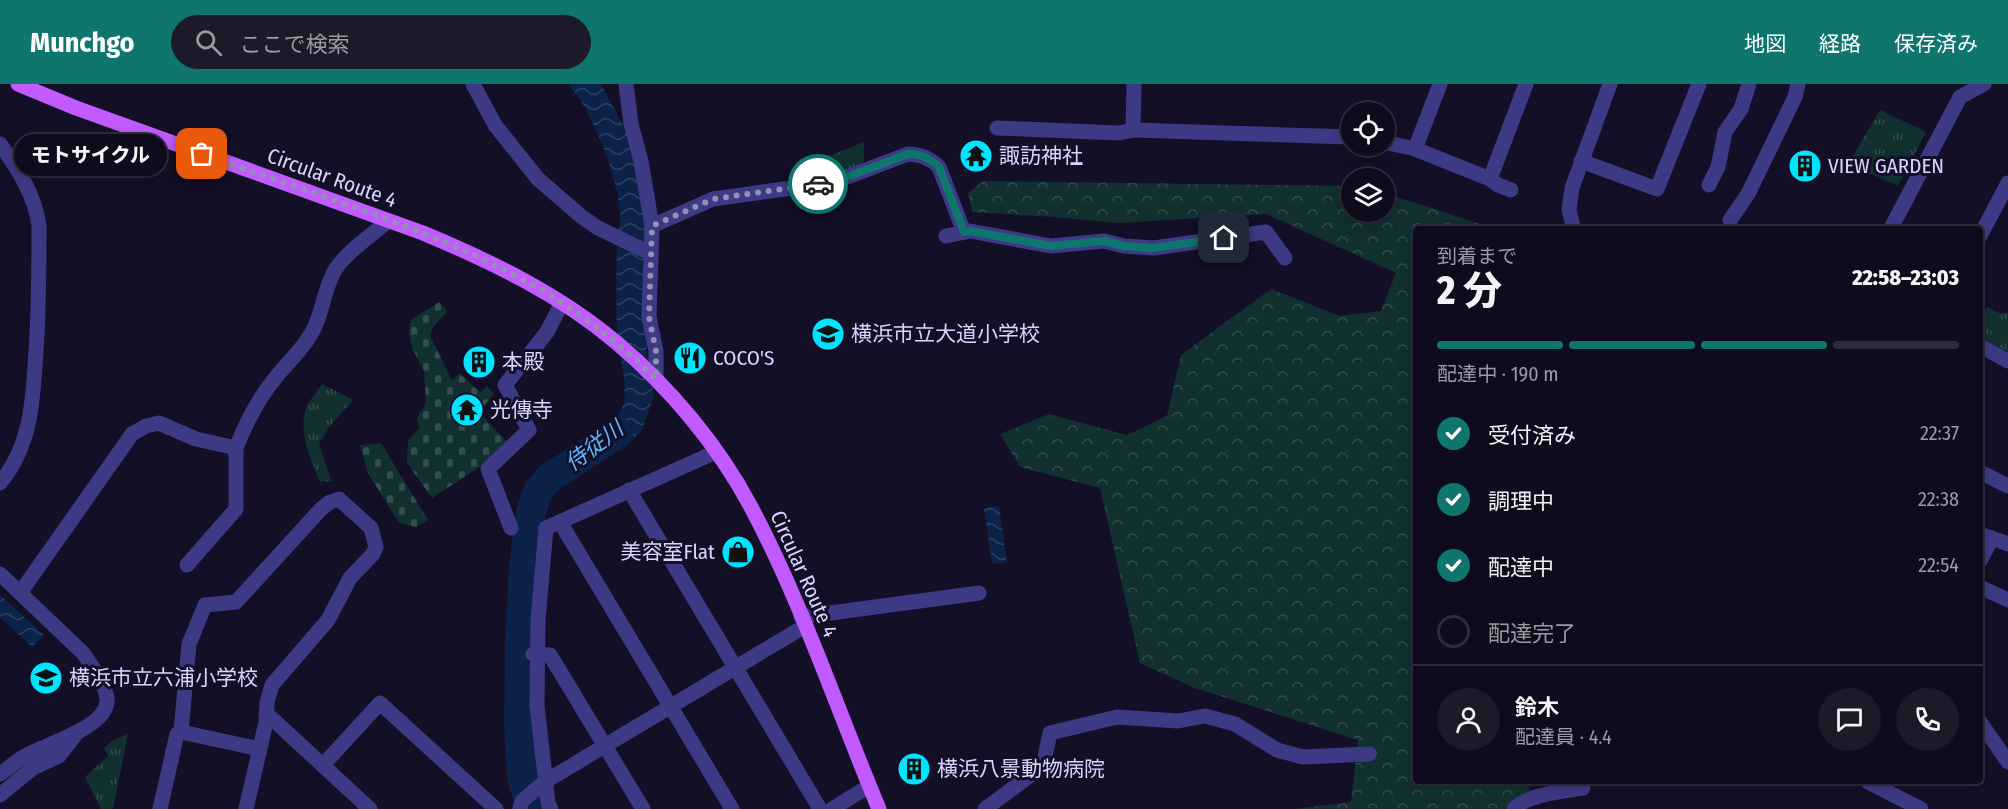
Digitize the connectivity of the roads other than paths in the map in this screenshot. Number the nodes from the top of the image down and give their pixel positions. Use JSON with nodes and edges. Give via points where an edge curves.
{"nodes":[{"id":1,"x":18,"y":84,"type":"edge"},
{"id":2,"x":473,"y":84,"type":"edge"},
{"id":3,"x":627,"y":84,"type":"edge"},
{"id":4,"x":1134,"y":84,"type":"edge"},
{"id":5,"x":1440,"y":84,"type":"edge"},
{"id":6,"x":1526,"y":84,"type":"edge"},
{"id":7,"x":1610,"y":84,"type":"edge"},
{"id":8,"x":1699,"y":84,"type":"edge"},
{"id":9,"x":1749,"y":84,"type":"edge"},
{"id":10,"x":1798,"y":84,"type":"edge"},
{"id":11,"x":1984,"y":84,"type":"edge"},
{"id":12,"x":997,"y":128,"type":"dead end"},
{"id":13,"x":1133,"y":130,"type":"junction"},
{"id":14,"x":1341,"y":137,"type":"edge"},
{"id":15,"x":0,"y":144,"type":"edge"},
{"id":16,"x":1395,"y":144,"type":"edge"},
{"id":17,"x":1415,"y":149,"type":"junction"},
{"id":18,"x":1581,"y":161,"type":"junction"},
{"id":19,"x":1490,"y":179,"type":"junction"},
{"id":20,"x":2008,"y":183,"type":"edge"},
{"id":21,"x":1708,"y":185,"type":"dead end"},
{"id":22,"x":1512,"y":190,"type":"dead end"},
{"id":23,"x":388,"y":220,"type":"junction"},
{"id":24,"x":1730,"y":220,"type":"dead end"},
{"id":25,"x":652,"y":226,"type":"junction"},
{"id":26,"x":1574,"y":226,"type":"edge"},
{"id":27,"x":1892,"y":226,"type":"edge"},
{"id":28,"x":1983,"y":230,"type":"edge"},
{"id":29,"x":964,"y":232,"type":"junction"},
{"id":30,"x":946,"y":236,"type":"dead end"},
{"id":31,"x":648,"y":252,"type":"junction"},
{"id":32,"x":1285,"y":258,"type":"dead end"},
{"id":33,"x":562,"y":303,"type":"junction"},
{"id":34,"x":1983,"y":351,"type":"edge"},
{"id":35,"x":2008,"y":361,"type":"edge"},
{"id":36,"x":655,"y":377,"type":"junction"},
{"id":37,"x":236,"y":448,"type":"junction"},
{"id":38,"x":717,"y":452,"type":"junction"},
{"id":39,"x":1983,"y":474,"type":"edge"},
{"id":40,"x":0,"y":483,"type":"edge"},
{"id":41,"x":2008,"y":486,"type":"edge"},
{"id":42,"x":629,"y":490,"type":"junction"},
{"id":43,"x":560,"y":522,"type":"junction"},
{"id":44,"x":511,"y":528,"type":"dead end"},
{"id":45,"x":1986,"y":536,"type":"edge"},
{"id":46,"x":2008,"y":544,"type":"edge"},
{"id":47,"x":187,"y":565,"type":"dead end"},
{"id":48,"x":0,"y":574,"type":"edge"},
{"id":49,"x":1983,"y":588,"type":"edge"},
{"id":50,"x":20,"y":593,"type":"junction"},
{"id":51,"x":979,"y":593,"type":"dead end"},
{"id":52,"x":2008,"y":600,"type":"edge"},
{"id":53,"x":803,"y":622,"type":"junction"},
{"id":54,"x":535,"y":654,"type":"junction"},
{"id":55,"x":735,"y":667,"type":"junction"},
{"id":56,"x":670,"y":706,"type":"junction"},
{"id":57,"x":266,"y":713,"type":"junction"},
{"id":58,"x":1983,"y":726,"type":"edge"},
{"id":59,"x":181,"y":732,"type":"junction"},
{"id":60,"x":76,"y":734,"type":"junction"},
{"id":61,"x":604,"y":745,"type":"junction"},
{"id":62,"x":260,"y":749,"type":"junction"},
{"id":63,"x":1369,"y":754,"type":"dead end"},
{"id":64,"x":2008,"y":762,"type":"edge"},
{"id":65,"x":323,"y":765,"type":"junction"},
{"id":66,"x":0,"y":774,"type":"edge"},
{"id":67,"x":541,"y":784,"type":"junction"},
{"id":68,"x":1582,"y":784,"type":"edge"},
{"id":69,"x":1872,"y":784,"type":"edge"},
{"id":70,"x":869,"y":786,"type":"junction"},
{"id":71,"x":0,"y":795,"type":"edge"},
{"id":72,"x":510,"y":806,"type":"edge"},
{"id":73,"x":160,"y":809,"type":"edge"},
{"id":74,"x":247,"y":809,"type":"edge"},
{"id":75,"x":370,"y":809,"type":"edge"},
{"id":76,"x":550,"y":809,"type":"edge"},
{"id":77,"x":643,"y":809,"type":"edge"},
{"id":78,"x":732,"y":809,"type":"edge"},
{"id":79,"x":820,"y":809,"type":"edge"},
{"id":80,"x":832,"y":809,"type":"edge"},
{"id":81,"x":879,"y":809,"type":"edge"},
{"id":82,"x":985,"y":809,"type":"edge"},
{"id":83,"x":1514,"y":809,"type":"edge"},
{"id":84,"x":1921,"y":809,"type":"edge"}],
"edges":[{"from":1,"to":23,"type":"main road","name":"Circular Route 4"},
{"from":2,"to":31,"type":"street","via":[[495,125],[538,179],[582,218]]},
{"from":3,"to":25,"type":"street"},
{"from":4,"to":13,"type":"street"},
{"from":5,"to":17,"type":"street"},
{"from":6,"to":19,"type":"street"},
{"from":7,"to":18,"type":"street"},
{"from":8,"to":18,"type":"street","via":[[1656,189]]},
{"from":9,"to":21,"type":"street","via":[[1741,109],[1725,132],[1718,167]]},
{"from":10,"to":24,"type":"street","via":[[1748,194]]},
{"from":11,"to":27,"type":"street","via":[[1960,97]]},
{"from":12,"to":13,"type":"street","via":[[1119,133]]},
{"from":13,"to":14,"type":"street"},
{"from":15,"to":40,"type":"street","via":[[32,197],[39,226],[38,316],[30,423],[15,460]]},
{"from":16,"to":17,"type":"street"},
{"from":17,"to":19,"type":"street"},
{"from":18,"to":26,"type":"street","via":[[1570,197]]},
{"from":19,"to":22,"type":"street"},
{"from":20,"to":28,"type":"street"},
{"from":23,"to":33,"type":"main road","name":"Circular Route 4","via":[[505,270]]},
{"from":23,"to":37,"type":"street","via":[[335,270],[310,336],[248,417]]},
{"from":25,"to":29,"type":"street","via":[[713,199],[821,184],[918,154],[939,167]]},
{"from":25,"to":31,"type":"street"},
{"from":29,"to":30,"type":"street"},
{"from":29,"to":32,"type":"street","via":[[1051,246],[1104,241],[1154,248],[1266,232]]},
{"from":31,"to":36,"type":"street"},
{"from":33,"to":36,"type":"main road","name":"Circular Route 4","via":[[616,342]]},
{"from":33,"to":44,"type":"street","via":[[547,332],[505,386],[529,430],[488,469]]},
{"from":34,"to":35,"type":"street"},
{"from":36,"to":38,"type":"main road","name":"Circular Route 4"},
{"from":37,"to":47,"type":"street","via":[[236,509]]},
{"from":37,"to":50,"type":"street","via":[[196,439],[159,423],[132,434]]},
{"from":38,"to":42,"type":"street"},
{"from":38,"to":53,"type":"main road","name":"Circular Route 4","via":[[751,506]]},
{"from":39,"to":41,"type":"street"},
{"from":42,"to":43,"type":"street"},
{"from":42,"to":55,"type":"street"},
{"from":43,"to":54,"type":"street","via":[[546,528]]},
{"from":43,"to":56,"type":"street"},
{"from":45,"to":46,"type":"street"},
{"from":48,"to":50,"type":"street"},
{"from":49,"to":52,"type":"street"},
{"from":50,"to":60,"type":"street","via":[[83,653],[105,692],[104,710]]},
{"from":51,"to":53,"type":"street"},
{"from":53,"to":55,"type":"street"},
{"from":53,"to":70,"type":"main road","name":"Circular Route 4"},
{"from":54,"to":61,"type":"street","via":[[550,655]]},
{"from":54,"to":67,"type":"street"},
{"from":55,"to":56,"type":"street"},
{"from":55,"to":79,"type":"street"},
{"from":56,"to":61,"type":"street"},
{"from":56,"to":78,"type":"street"},
{"from":57,"to":59,"type":"street","via":[[272,685],[328,620],[350,578],[376,547],[371,528],[339,499],[321,509],[237,602],[205,605],[189,644]]},
{"from":57,"to":62,"type":"street"},
{"from":57,"to":65,"type":"street"},
{"from":58,"to":64,"type":"street"},
{"from":59,"to":62,"type":"street"},
{"from":59,"to":73,"type":"street","via":[[177,734]]},
{"from":60,"to":66,"type":"street","via":[[26,755]]},
{"from":60,"to":71,"type":"street","via":[[60,756],[33,768]]},
{"from":61,"to":67,"type":"street"},
{"from":61,"to":77,"type":"street"},
{"from":62,"to":74,"type":"street"},
{"from":63,"to":82,"type":"street","via":[[1303,757],[1276,750],[1235,724],[1205,716],[1178,721],[1117,717],[1050,733],[1043,766]]},
{"from":65,"to":72,"type":"street","via":[[380,703]]},
{"from":65,"to":75,"type":"street"},
{"from":67,"to":72,"type":"street"},
{"from":67,"to":76,"type":"street"},
{"from":68,"to":83,"type":"street","via":[[1583,788],[1535,798]]},
{"from":69,"to":84,"type":"street"},
{"from":70,"to":80,"type":"street"},
{"from":70,"to":81,"type":"main road","name":"Circular Route 4"}]}
